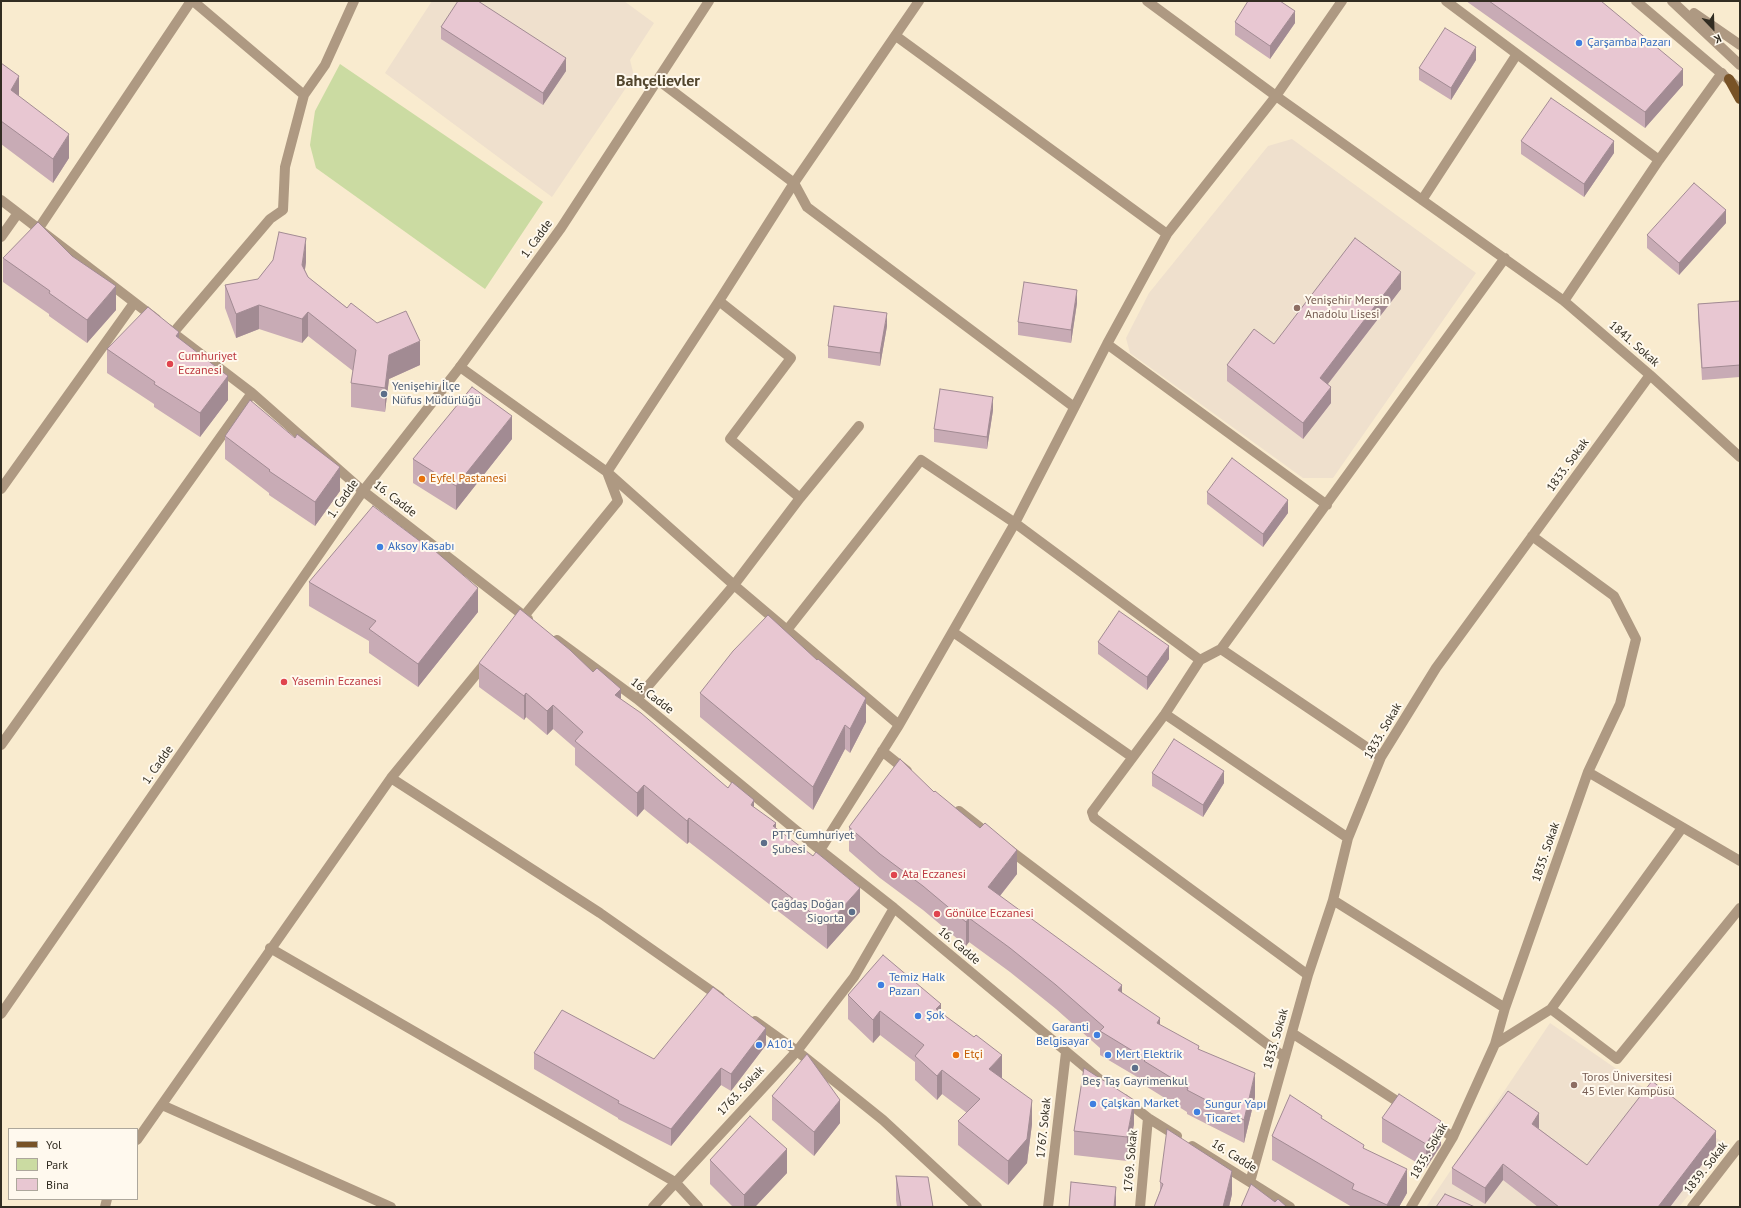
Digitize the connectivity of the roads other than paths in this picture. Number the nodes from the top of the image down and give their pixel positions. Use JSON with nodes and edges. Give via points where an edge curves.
{"nodes":[{"id":1,"x":192,"y":1,"type":"edge"},
{"id":2,"x":354,"y":1,"type":"edge"},
{"id":3,"x":709,"y":1,"type":"edge"},
{"id":4,"x":919,"y":1,"type":"edge"},
{"id":5,"x":1147,"y":1,"type":"edge"},
{"id":6,"x":1342,"y":1,"type":"edge"},
{"id":7,"x":1446,"y":1,"type":"edge"},
{"id":8,"x":1636,"y":1,"type":"edge"},
{"id":9,"x":1672,"y":1,"type":"edge"},
{"id":10,"x":1676,"y":1,"type":"edge"},
{"id":11,"x":896,"y":36,"type":"junction"},
{"id":12,"x":1740,"y":45,"type":"edge"},
{"id":13,"x":1517,"y":54,"type":"junction"},
{"id":14,"x":1740,"y":65,"type":"edge"},
{"id":15,"x":1725,"y":76,"type":"junction"},
{"id":16,"x":658,"y":80,"type":"junction"},
{"id":17,"x":1740,"y":89,"type":"edge"},
{"id":18,"x":304,"y":94,"type":"junction"},
{"id":19,"x":1276,"y":96,"type":"junction"},
{"id":20,"x":1740,"y":99,"type":"edge"},
{"id":21,"x":1659,"y":160,"type":"junction"},
{"id":22,"x":794,"y":183,"type":"junction"},
{"id":23,"x":1,"y":200,"type":"edge"},
{"id":24,"x":1422,"y":200,"type":"junction"},
{"id":25,"x":18,"y":213,"type":"junction"},
{"id":26,"x":39,"y":228,"type":"junction"},
{"id":27,"x":1167,"y":234,"type":"junction"},
{"id":28,"x":1,"y":237,"type":"edge"},
{"id":29,"x":1505,"y":258,"type":"junction"},
{"id":30,"x":719,"y":301,"type":"junction"},
{"id":31,"x":1564,"y":301,"type":"junction"},
{"id":32,"x":134,"y":303,"type":"junction"},
{"id":33,"x":173,"y":333,"type":"junction"},
{"id":34,"x":1106,"y":344,"type":"junction"},
{"id":35,"x":460,"y":367,"type":"junction"},
{"id":36,"x":1650,"y":375,"type":"junction"},
{"id":37,"x":252,"y":393,"type":"junction"},
{"id":38,"x":1074,"y":407,"type":"junction"},
{"id":39,"x":859,"y":426,"type":"dead end"},
{"id":40,"x":1740,"y":457,"type":"edge"},
{"id":41,"x":607,"y":472,"type":"junction"},
{"id":42,"x":1,"y":490,"type":"edge"},
{"id":43,"x":363,"y":491,"type":"junction"},
{"id":44,"x":800,"y":498,"type":"junction"},
{"id":45,"x":1327,"y":505,"type":"junction"},
{"id":46,"x":1016,"y":523,"type":"junction"},
{"id":47,"x":1532,"y":536,"type":"junction"},
{"id":48,"x":734,"y":585,"type":"junction"},
{"id":49,"x":524,"y":616,"type":"junction"},
{"id":50,"x":537,"y":626,"type":"edge"},
{"id":51,"x":514,"y":628,"type":"edge"},
{"id":52,"x":787,"y":630,"type":"junction"},
{"id":53,"x":953,"y":632,"type":"junction"},
{"id":54,"x":549,"y":635,"type":"edge"},
{"id":55,"x":1221,"y":649,"type":"junction"},
{"id":56,"x":495,"y":652,"type":"edge"},
{"id":57,"x":1200,"y":660,"type":"junction"},
{"id":58,"x":637,"y":699,"type":"junction"},
{"id":59,"x":1165,"y":714,"type":"junction"},
{"id":60,"x":899,"y":725,"type":"junction"},
{"id":61,"x":1,"y":745,"type":"edge"},
{"id":62,"x":882,"y":751,"type":"junction"},
{"id":63,"x":1132,"y":757,"type":"junction"},
{"id":64,"x":1381,"y":757,"type":"junction"},
{"id":65,"x":1588,"y":772,"type":"junction"},
{"id":66,"x":912,"y":775,"type":"edge"},
{"id":67,"x":391,"y":778,"type":"junction"},
{"id":68,"x":949,"y":804,"type":"edge"},
{"id":69,"x":1682,"y":828,"type":"junction"},
{"id":70,"x":1348,"y":838,"type":"junction"},
{"id":71,"x":820,"y":850,"type":"junction"},
{"id":72,"x":1740,"y":862,"type":"edge"},
{"id":73,"x":1333,"y":900,"type":"junction"},
{"id":74,"x":894,"y":908,"type":"junction"},
{"id":75,"x":1740,"y":908,"type":"edge"},
{"id":76,"x":270,"y":948,"type":"junction"},
{"id":77,"x":1308,"y":975,"type":"junction"},
{"id":78,"x":731,"y":1005,"type":"edge"},
{"id":79,"x":1505,"y":1008,"type":"junction"},
{"id":80,"x":1551,"y":1009,"type":"junction"},
{"id":81,"x":1,"y":1014,"type":"edge"},
{"id":82,"x":744,"y":1014,"type":"edge"},
{"id":83,"x":1292,"y":1033,"type":"junction"},
{"id":84,"x":1495,"y":1044,"type":"junction"},
{"id":85,"x":797,"y":1051,"type":"junction"},
{"id":86,"x":1066,"y":1052,"type":"junction"},
{"id":87,"x":1284,"y":1057,"type":"junction"},
{"id":88,"x":162,"y":1105,"type":"junction"},
{"id":89,"x":1148,"y":1118,"type":"junction"},
{"id":90,"x":1452,"y":1137,"type":"junction"},
{"id":91,"x":138,"y":1139,"type":"edge"},
{"id":92,"x":1740,"y":1145,"type":"edge"},
{"id":93,"x":675,"y":1182,"type":"junction"},
{"id":94,"x":1250,"y":1182,"type":"junction"},
{"id":95,"x":391,"y":1207,"type":"edge"},
{"id":96,"x":653,"y":1207,"type":"edge"},
{"id":97,"x":698,"y":1207,"type":"edge"},
{"id":98,"x":977,"y":1207,"type":"edge"},
{"id":99,"x":1048,"y":1207,"type":"edge"},
{"id":100,"x":1140,"y":1207,"type":"edge"},
{"id":101,"x":1290,"y":1207,"type":"edge"},
{"id":102,"x":1411,"y":1207,"type":"edge"},
{"id":103,"x":1692,"y":1207,"type":"edge"}],
"edges":[{"from":1,"to":18,"type":"street"},
{"from":1,"to":26,"type":"street"},
{"from":2,"to":18,"type":"street","via":[[325,65]]},
{"from":3,"to":16,"type":"street","name":"1. Cadde"},
{"from":4,"to":11,"type":"street"},
{"from":5,"to":19,"type":"street","name":"1841. Sokak"},
{"from":6,"to":19,"type":"street"},
{"from":7,"to":13,"type":"street"},
{"from":8,"to":15,"type":"street"},
{"from":9,"to":14,"type":"street"},
{"from":10,"to":12,"type":"street"},
{"from":11,"to":22,"type":"street"},
{"from":11,"to":27,"type":"street"},
{"from":13,"to":21,"type":"street"},
{"from":13,"to":24,"type":"street"},
{"from":15,"to":17,"type":"street"},
{"from":15,"to":20,"type":"main road"},
{"from":15,"to":21,"type":"street"},
{"from":16,"to":22,"type":"street"},
{"from":16,"to":35,"type":"street","name":"1. Cadde","via":[[561,228]]},
{"from":18,"to":33,"type":"street","via":[[284,167],[283,210],[270,219]]},
{"from":19,"to":24,"type":"street","name":"1841. Sokak"},
{"from":19,"to":27,"type":"street"},
{"from":21,"to":31,"type":"street"},
{"from":22,"to":30,"type":"street"},
{"from":22,"to":38,"type":"street","via":[[807,206]]},
{"from":23,"to":25,"type":"street","name":"16. Cadde"},
{"from":24,"to":29,"type":"street","name":"1841. Sokak"},
{"from":25,"to":26,"type":"street","name":"16. Cadde"},
{"from":25,"to":28,"type":"street"},
{"from":26,"to":32,"type":"street","name":"16. Cadde"},
{"from":27,"to":34,"type":"street"},
{"from":29,"to":31,"type":"street","name":"1841. Sokak"},
{"from":29,"to":45,"type":"street"},
{"from":30,"to":41,"type":"street"},
{"from":30,"to":44,"type":"street","via":[[791,358],[730,439]]},
{"from":31,"to":36,"type":"street","name":"1841. Sokak"},
{"from":32,"to":33,"type":"street","name":"16. Cadde"},
{"from":32,"to":42,"type":"street"},
{"from":33,"to":37,"type":"street","name":"16. Cadde"},
{"from":34,"to":38,"type":"street"},
{"from":34,"to":45,"type":"street"},
{"from":35,"to":41,"type":"street"},
{"from":35,"to":43,"type":"street","name":"1. Cadde"},
{"from":36,"to":40,"type":"street","name":"1841. Sokak"},
{"from":36,"to":47,"type":"street","name":"1833. Sokak"},
{"from":37,"to":43,"type":"street","name":"16. Cadde"},
{"from":37,"to":61,"type":"street"},
{"from":38,"to":46,"type":"street"},
{"from":39,"to":44,"type":"street"},
{"from":41,"to":48,"type":"street"},
{"from":41,"to":49,"type":"street","via":[[618,500]]},
{"from":43,"to":49,"type":"street","name":"16. Cadde"},
{"from":43,"to":81,"type":"street","name":"1. Cadde"},
{"from":44,"to":48,"type":"street"},
{"from":45,"to":55,"type":"street"},
{"from":46,"to":52,"type":"street","via":[[921,460]]},
{"from":46,"to":53,"type":"street"},
{"from":46,"to":57,"type":"street"},
{"from":47,"to":64,"type":"street","name":"1833. Sokak","via":[[1436,668]]},
{"from":47,"to":65,"type":"street","name":"1835. Sokak","via":[[1614,596],[1636,639],[1620,704]]},
{"from":48,"to":52,"type":"street"},
{"from":48,"to":58,"type":"street"},
{"from":49,"to":50,"type":"street","name":"16. Cadde"},
{"from":49,"to":51,"type":"street"},
{"from":52,"to":60,"type":"street"},
{"from":53,"to":60,"type":"street"},
{"from":53,"to":63,"type":"street"},
{"from":54,"to":58,"type":"street","name":"16. Cadde"},
{"from":55,"to":57,"type":"street"},
{"from":55,"to":64,"type":"street"},
{"from":56,"to":67,"type":"street"},
{"from":57,"to":59,"type":"street"},
{"from":58,"to":71,"type":"street","name":"16. Cadde"},
{"from":59,"to":63,"type":"street"},
{"from":59,"to":70,"type":"street"},
{"from":60,"to":62,"type":"street"},
{"from":62,"to":66,"type":"street"},
{"from":62,"to":71,"type":"street"},
{"from":63,"to":77,"type":"street","via":[[1092,812],[1094,818]]},
{"from":64,"to":70,"type":"street","name":"1833. Sokak"},
{"from":65,"to":69,"type":"street"},
{"from":65,"to":79,"type":"street","name":"1835. Sokak"},
{"from":67,"to":76,"type":"street"},
{"from":67,"to":78,"type":"street","via":[[600,913]]},
{"from":68,"to":87,"type":"street"},
{"from":69,"to":72,"type":"street"},
{"from":69,"to":80,"type":"street"},
{"from":70,"to":73,"type":"street","name":"1833. Sokak"},
{"from":71,"to":74,"type":"street","name":"16. Cadde"},
{"from":73,"to":77,"type":"street","name":"1833. Sokak"},
{"from":73,"to":79,"type":"street"},
{"from":74,"to":85,"type":"street","name":"1763. Sokak","via":[[854,977]]},
{"from":74,"to":86,"type":"street","name":"16. Cadde"},
{"from":75,"to":80,"type":"street","via":[[1617,1059]]},
{"from":76,"to":88,"type":"street"},
{"from":76,"to":93,"type":"street"},
{"from":77,"to":83,"type":"street","name":"1833. Sokak"},
{"from":79,"to":84,"type":"street","name":"1835. Sokak"},
{"from":80,"to":84,"type":"street"},
{"from":82,"to":85,"type":"street"},
{"from":83,"to":87,"type":"street","name":"1833. Sokak"},
{"from":83,"to":90,"type":"street"},
{"from":84,"to":90,"type":"street","name":"1835. Sokak"},
{"from":85,"to":93,"type":"street","name":"1763. Sokak"},
{"from":85,"to":98,"type":"street","via":[[883,1120]]},
{"from":86,"to":89,"type":"street","name":"16. Cadde"},
{"from":86,"to":99,"type":"street","name":"1767. Sokak"},
{"from":87,"to":94,"type":"street","name":"1833. Sokak"},
{"from":88,"to":91,"type":"street"},
{"from":88,"to":95,"type":"street"},
{"from":89,"to":94,"type":"street","name":"16. Cadde"},
{"from":89,"to":100,"type":"street","name":"1769. Sokak"},
{"from":90,"to":102,"type":"street","name":"1835. Sokak"},
{"from":92,"to":103,"type":"street","name":"1839. Sokak"},
{"from":93,"to":96,"type":"street","name":"1763. Sokak"},
{"from":93,"to":97,"type":"street"},
{"from":94,"to":101,"type":"street","name":"16. Cadde"}]}
